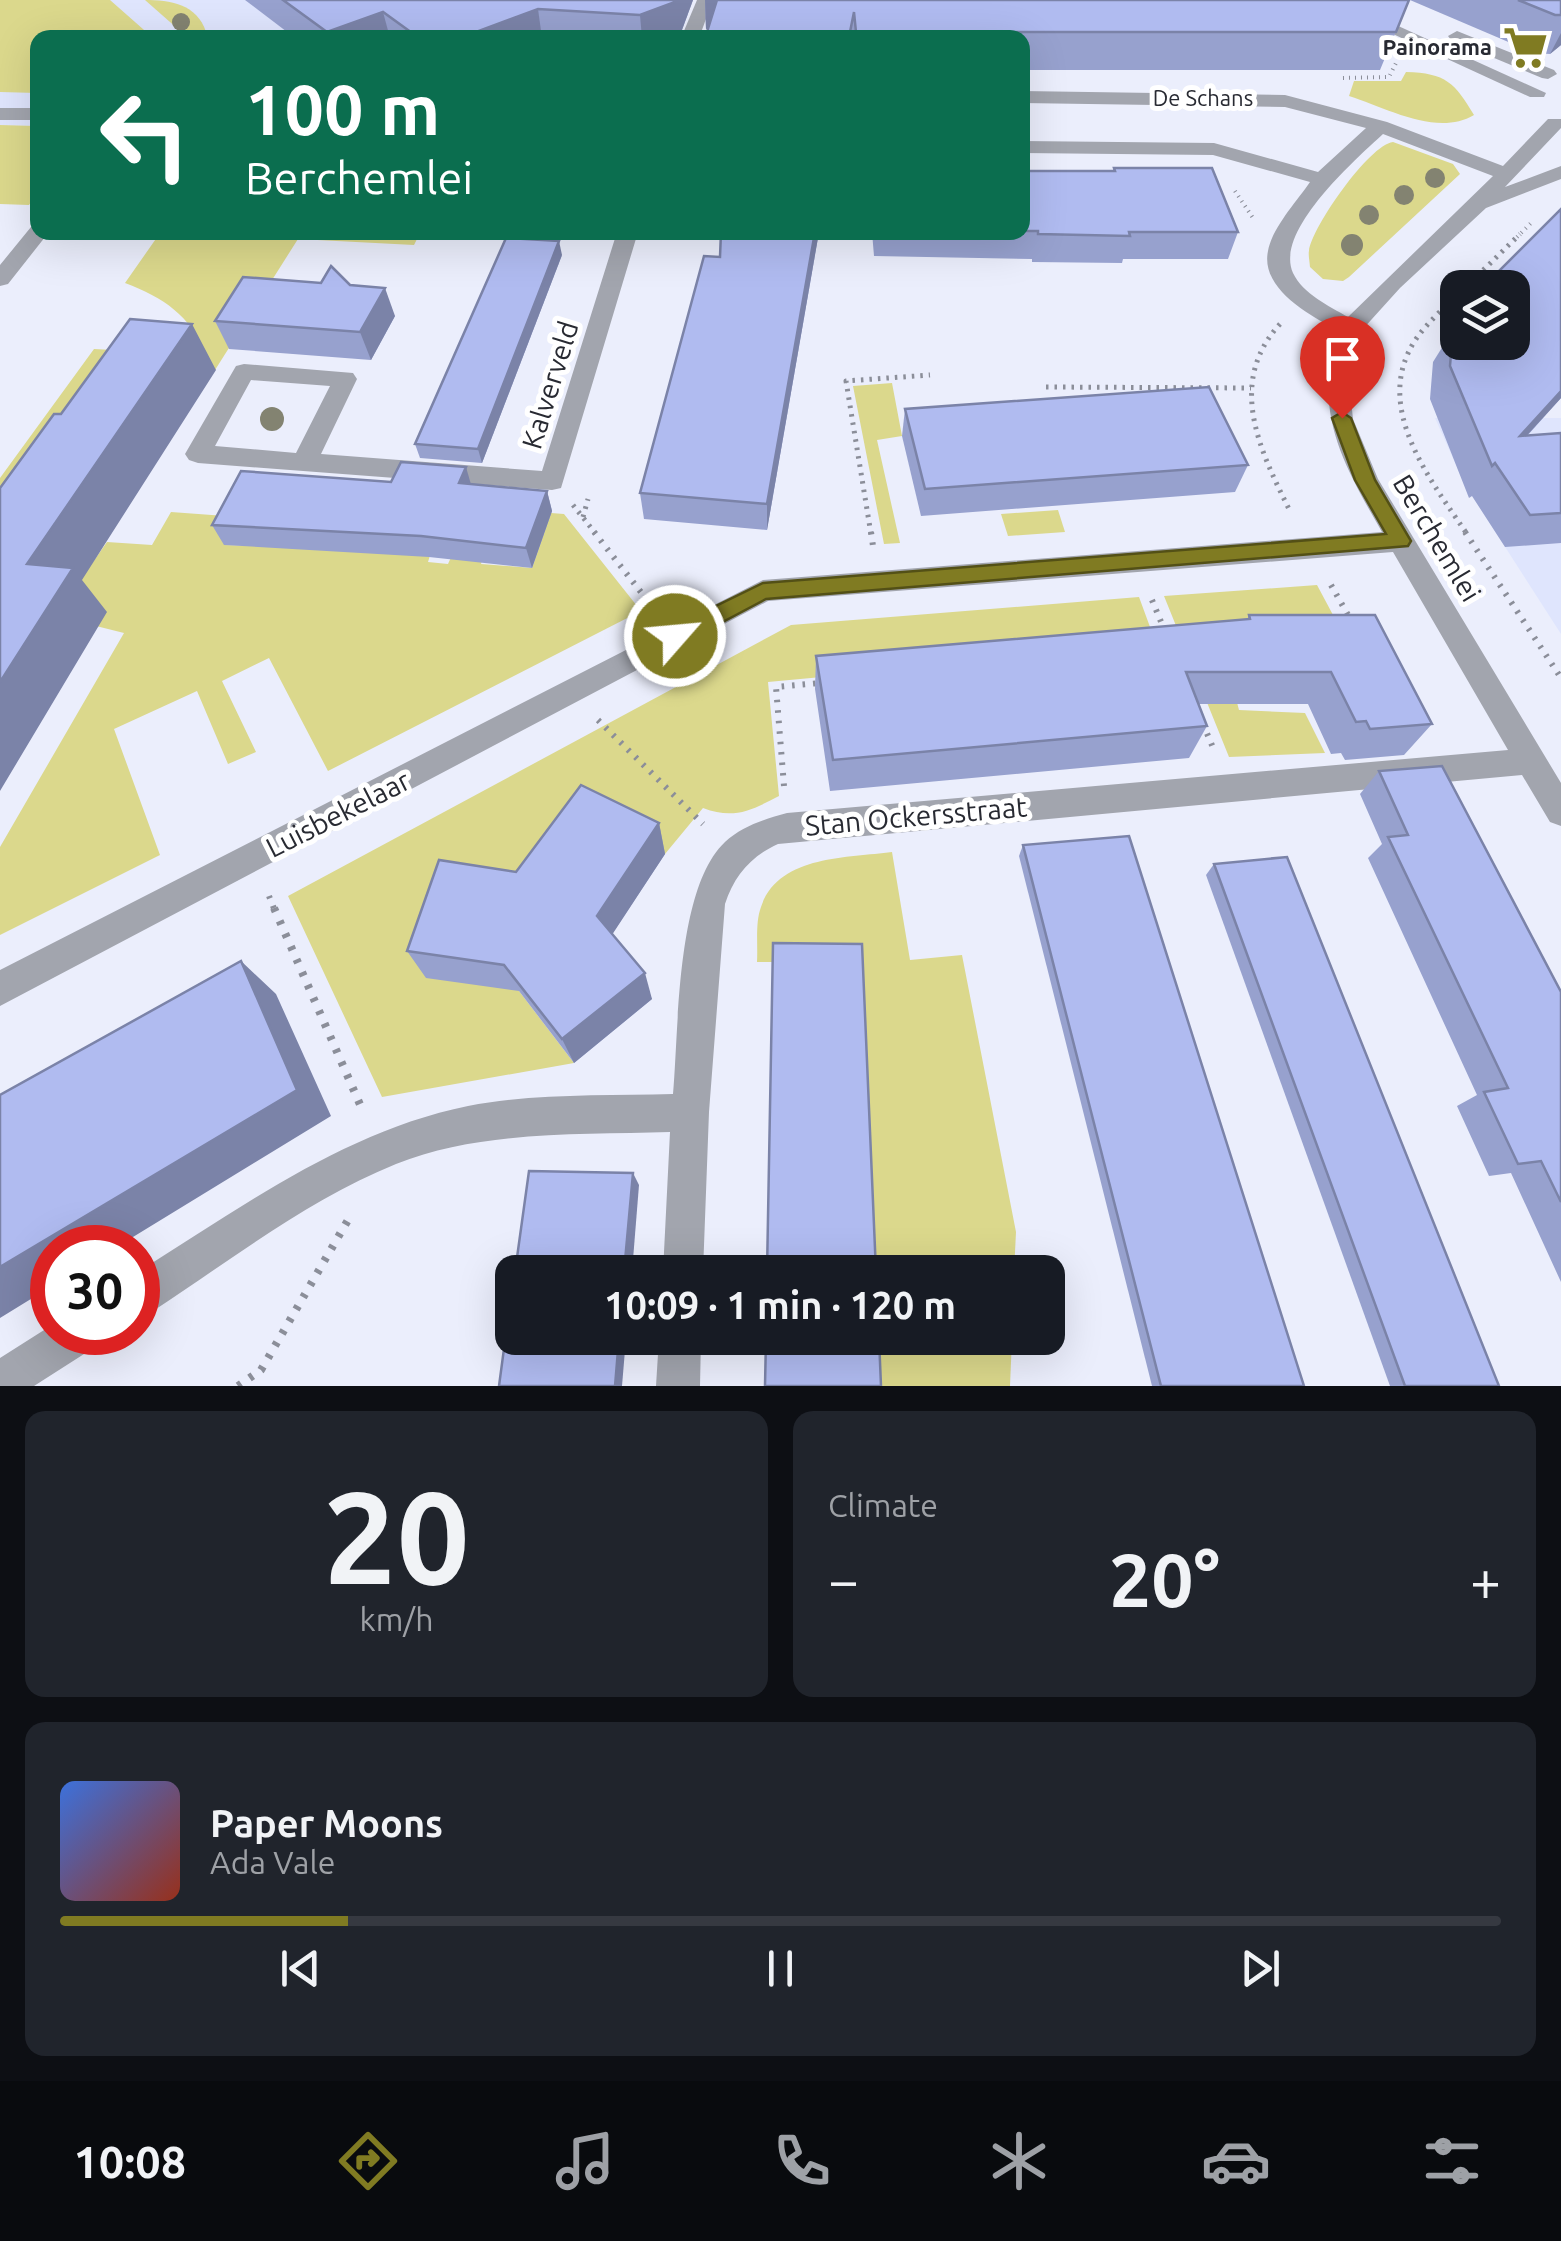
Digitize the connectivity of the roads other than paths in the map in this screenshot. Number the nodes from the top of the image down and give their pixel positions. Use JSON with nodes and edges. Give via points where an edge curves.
{"nodes":[{"id":1,"x":705,"y":0,"type":"edge"},
{"id":2,"x":1327,"y":0,"type":"edge"},
{"id":3,"x":1371,"y":0,"type":"edge"},
{"id":4,"x":693,"y":30,"type":"edge"},
{"id":5,"x":1555,"y":71,"type":"edge"},
{"id":6,"x":1537,"y":93,"type":"junction"},
{"id":7,"x":1030,"y":97,"type":"edge"},
{"id":8,"x":0,"y":114,"type":"edge"},
{"id":9,"x":30,"y":114,"type":"edge"},
{"id":10,"x":1558,"y":125,"type":"edge"},
{"id":11,"x":1380,"y":126,"type":"junction"},
{"id":12,"x":1030,"y":147,"type":"edge"},
{"id":13,"x":1561,"y":172,"type":"edge"},
{"id":14,"x":1506,"y":174,"type":"junction"},
{"id":15,"x":1322,"y":178,"type":"junction"},
{"id":16,"x":1475,"y":207,"type":"junction"},
{"id":17,"x":32,"y":240,"type":"edge"},
{"id":18,"x":626,"y":240,"type":"edge"},
{"id":19,"x":0,"y":279,"type":"edge"},
{"id":20,"x":1352,"y":328,"type":"junction"},
{"id":21,"x":304,"y":463,"type":"junction"},
{"id":22,"x":1400,"y":541,"type":"junction"},
{"id":23,"x":1531,"y":761,"type":"junction"},
{"id":24,"x":1561,"y":812,"type":"edge"},
{"id":25,"x":0,"y":989,"type":"edge"},
{"id":26,"x":690,"y":1112,"type":"junction"},
{"id":27,"x":684,"y":1255,"type":"edge"},
{"id":28,"x":160,"y":1282,"type":"edge"},
{"id":29,"x":44,"y":1355,"type":"edge"},
{"id":30,"x":679,"y":1355,"type":"edge"},
{"id":31,"x":0,"y":1383,"type":"edge"},
{"id":32,"x":678,"y":1386,"type":"edge"}],
"edges":[{"from":1,"to":4,"type":"street"},
{"from":2,"to":6,"type":"street"},
{"from":3,"to":5,"type":"street"},
{"from":5,"to":6,"type":"street"},
{"from":6,"to":10,"type":"street","name":"Berchemlei"},
{"from":7,"to":11,"type":"street","name":"De Schans","via":[[1260,98]]},
{"from":8,"to":9,"type":"street"},
{"from":10,"to":14,"type":"street","name":"Berchemlei"},
{"from":11,"to":14,"type":"street","name":"De Schans"},
{"from":11,"to":15,"type":"street"},
{"from":12,"to":15,"type":"street","name":"De Schans","via":[[1214,148]]},
{"from":13,"to":16,"type":"street","name":"Berchemlei"},
{"from":14,"to":16,"type":"street","name":"Berchemlei"},
{"from":15,"to":20,"type":"street","via":[[1279,247],[1279,270],[1316,309]]},
{"from":16,"to":20,"type":"street","name":"Berchemlei"},
{"from":17,"to":19,"type":"street"},
{"from":18,"to":21,"type":"street","name":"Kalverveld","via":[[552,481]]},
{"from":20,"to":22,"type":"street","name":"Berchemlei","via":[[1339,363],[1342,418],[1365,480]]},
{"from":21,"to":21,"type":"street","via":[[345,379],[244,372],[198,454]]},
{"from":22,"to":23,"type":"street","name":"Berchemlei"},
{"from":22,"to":25,"type":"street","name":"Luisbekelaar","via":[[763,591]]},
{"from":23,"to":24,"type":"street","name":"Berchemlei"},
{"from":23,"to":26,"type":"street","name":"Stan Ockersstraat","via":[[770,831],[733,852],[708,904]]},
{"from":26,"to":27,"type":"street"},
{"from":26,"to":28,"type":"street","via":[[470,1125],[380,1151],[308,1188]]},
{"from":29,"to":31,"type":"street"},
{"from":30,"to":32,"type":"street"}]}
